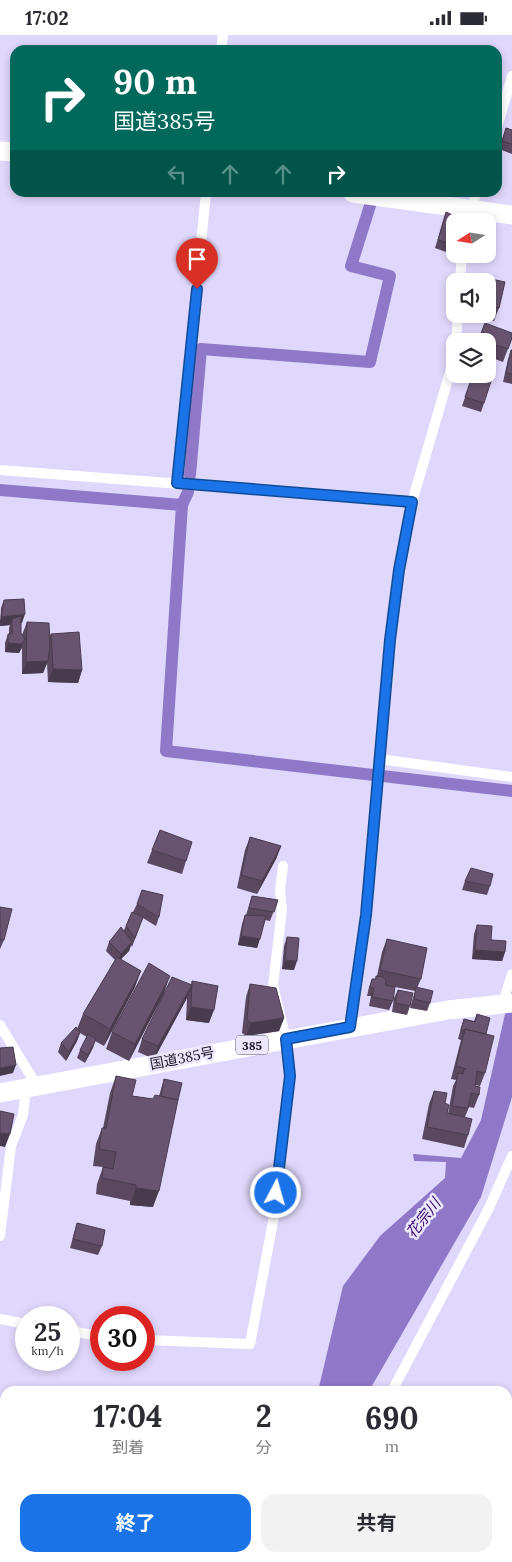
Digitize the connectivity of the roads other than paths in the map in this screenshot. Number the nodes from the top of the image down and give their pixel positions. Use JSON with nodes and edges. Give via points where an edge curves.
{"nodes":[{"id":1,"x":512,"y":76,"type":"edge"},
{"id":2,"x":502,"y":111,"type":"edge"},
{"id":3,"x":206,"y":197,"type":"edge"},
{"id":4,"x":390,"y":197,"type":"edge"},
{"id":5,"x":472,"y":208,"type":"edge"},
{"id":6,"x":512,"y":215,"type":"edge"},
{"id":7,"x":447,"y":383,"type":"edge"},
{"id":8,"x":0,"y":470,"type":"edge"},
{"id":9,"x":177,"y":483,"type":"junction"},
{"id":10,"x":412,"y":502,"type":"junction"},
{"id":11,"x":378,"y":762,"type":"junction"},
{"id":12,"x":512,"y":777,"type":"edge"},
{"id":13,"x":283,"y":866,"type":"dead end"},
{"id":14,"x":512,"y":974,"type":"edge"},
{"id":15,"x":507,"y":1003,"type":"edge"},
{"id":16,"x":0,"y":1025,"type":"edge"},
{"id":17,"x":350,"y":1027,"type":"junction"},
{"id":18,"x":286,"y":1039,"type":"junction"},
{"id":19,"x":31,"y":1087,"type":"junction"},
{"id":20,"x":0,"y":1093,"type":"edge"},
{"id":21,"x":512,"y":1156,"type":"edge"},
{"id":22,"x":0,"y":1236,"type":"edge"},
{"id":23,"x":0,"y":1319,"type":"edge"},
{"id":24,"x":15,"y":1322,"type":"edge"},
{"id":25,"x":155,"y":1340,"type":"edge"},
{"id":26,"x":395,"y":1386,"type":"edge"}],
"edges":[{"from":1,"to":2,"type":"street"},
{"from":3,"to":9,"type":"street"},
{"from":4,"to":5,"type":"highway"},
{"from":5,"to":6,"type":"highway"},
{"from":7,"to":10,"type":"street"},
{"from":8,"to":9,"type":"street"},
{"from":9,"to":10,"type":"street"},
{"from":10,"to":11,"type":"street","via":[[391,631]]},
{"from":11,"to":12,"type":"street"},
{"from":11,"to":17,"type":"street","via":[[366,915]]},
{"from":13,"to":18,"type":"street","via":[[282,909],[273,985]]},
{"from":14,"to":15,"type":"street"},
{"from":15,"to":17,"type":"highway","name":"国道385号","number":"385"},
{"from":16,"to":19,"type":"street"},
{"from":17,"to":18,"type":"highway","name":"国道385号","number":"385"},
{"from":18,"to":19,"type":"highway","name":"国道385号","number":"385"},
{"from":18,"to":25,"type":"street","via":[[290,1076],[283,1123],[285,1136],[275,1211],[250,1344]]},
{"from":19,"to":20,"type":"highway","name":"国道385号","number":"385"},
{"from":19,"to":22,"type":"street","via":[[11,1146]]},
{"from":21,"to":26,"type":"street","via":[[485,1216]]},
{"from":23,"to":24,"type":"street"}]}
